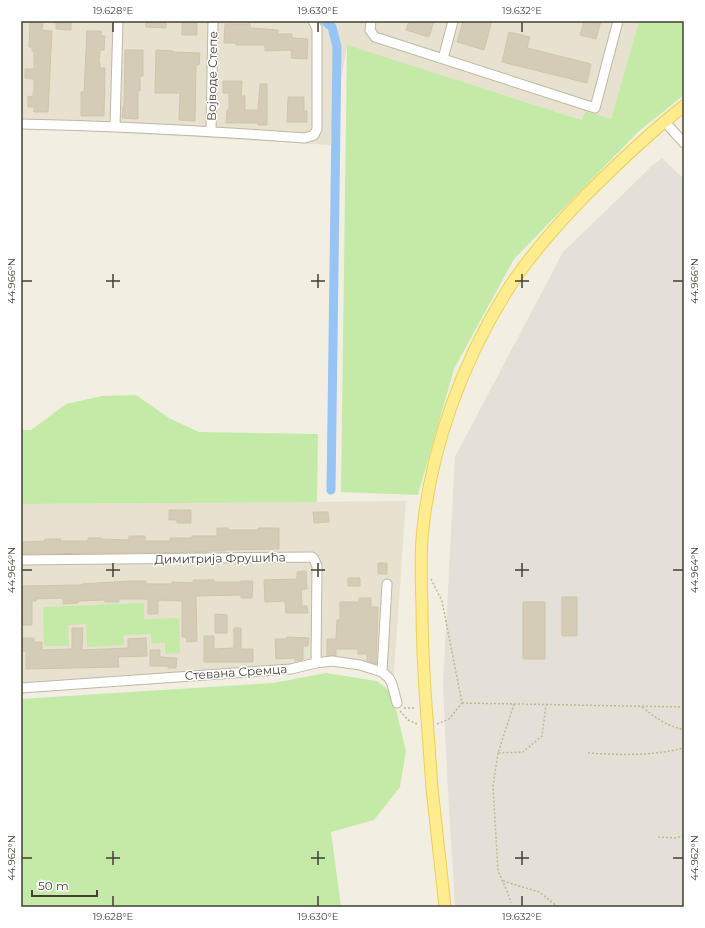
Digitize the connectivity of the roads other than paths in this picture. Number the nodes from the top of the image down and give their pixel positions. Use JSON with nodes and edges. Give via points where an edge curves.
{"nodes":[{"id":1,"x":118,"y":21,"type":"edge"},
{"id":2,"x":213,"y":21,"type":"edge"},
{"id":3,"x":313,"y":21,"type":"edge"},
{"id":4,"x":370,"y":21,"type":"edge"},
{"id":5,"x":453,"y":21,"type":"edge"},
{"id":6,"x":618,"y":21,"type":"edge"},
{"id":7,"x":443,"y":59,"type":"junction"},
{"id":8,"x":684,"y":106,"type":"edge"},
{"id":9,"x":664,"y":121,"type":"junction"},
{"id":10,"x":21,"y":124,"type":"edge"},
{"id":11,"x":115,"y":126,"type":"junction"},
{"id":12,"x":211,"y":131,"type":"junction"},
{"id":13,"x":684,"y":143,"type":"edge"},
{"id":14,"x":21,"y":560,"type":"edge"},
{"id":15,"x":387,"y":584,"type":"dead end"},
{"id":16,"x":316,"y":663,"type":"junction"},
{"id":17,"x":382,"y":672,"type":"junction"},
{"id":18,"x":21,"y":688,"type":"edge"},
{"id":19,"x":398,"y":706,"type":"road end"},
{"id":20,"x":445,"y":907,"type":"edge"}],
"edges":[{"from":1,"to":11,"type":"street"},
{"from":2,"to":12,"type":"street","name":"Војводе Степе"},
{"from":3,"to":12,"type":"street","name":"Војводе Степе","via":[[317,28],[317,129],[314,135],[305,138]]},
{"from":4,"to":7,"type":"street","via":[[370,30],[375,37]]},
{"from":5,"to":7,"type":"street"},
{"from":6,"to":7,"type":"street","via":[[595,108]]},
{"from":8,"to":9,"type":"main road"},
{"from":9,"to":13,"type":"street"},
{"from":9,"to":20,"type":"main road","bridge":true,"via":[[565,217],[505,293],[461,381],[436,454],[423,528],[422,630],[432,788]]},
{"from":10,"to":11,"type":"street","name":"Војводе Степе"},
{"from":11,"to":12,"type":"street","name":"Војводе Степе"},
{"from":14,"to":16,"type":"street","name":"Димитрија Фрушића","via":[[312,557],[317,566]]},
{"from":15,"to":17,"type":"street"},
{"from":16,"to":17,"type":"street","name":"Стевана Сремца","via":[[340,662]]},
{"from":16,"to":18,"type":"street","name":"Стевана Сремца","via":[[291,669]]},
{"from":17,"to":19,"type":"street","via":[[392,684]]}]}
